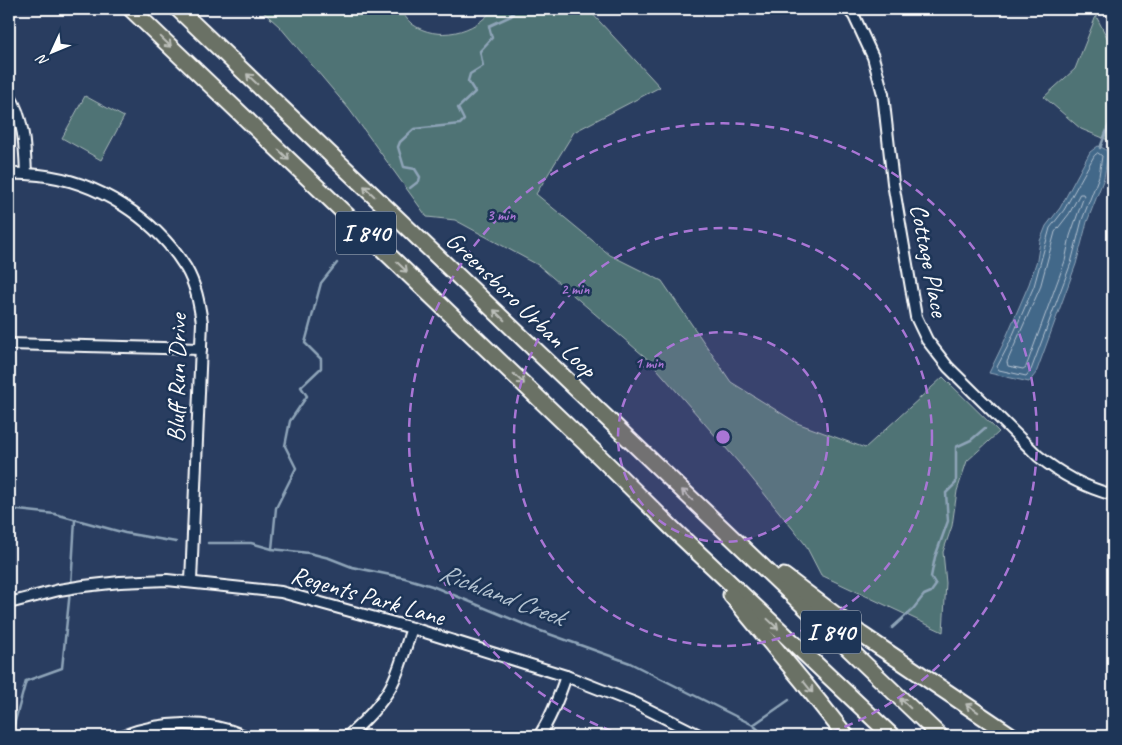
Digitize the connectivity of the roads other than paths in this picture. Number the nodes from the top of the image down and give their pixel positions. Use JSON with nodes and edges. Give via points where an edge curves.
{"nodes":[{"id":1,"x":131,"y":9,"type":"edge"},
{"id":2,"x":178,"y":9,"type":"edge"},
{"id":3,"x":848,"y":9,"type":"edge"},
{"id":4,"x":9,"y":95,"type":"edge"},
{"id":5,"x":9,"y":174,"type":"edge"},
{"id":6,"x":26,"y":174,"type":"junction"},
{"id":7,"x":9,"y":344,"type":"edge"},
{"id":8,"x":201,"y":349,"type":"junction"},
{"id":9,"x":1113,"y":495,"type":"edge"},
{"id":10,"x":723,"y":528,"type":"junction"},
{"id":11,"x":674,"y":530,"type":"junction"},
{"id":12,"x":191,"y":581,"type":"junction"},
{"id":13,"x":9,"y":603,"type":"edge"},
{"id":14,"x":412,"y":628,"type":"junction"},
{"id":15,"x":566,"y":676,"type":"junction"},
{"id":16,"x":122,"y":736,"type":"edge"},
{"id":17,"x":245,"y":736,"type":"edge"},
{"id":18,"x":348,"y":736,"type":"edge"},
{"id":19,"x":539,"y":736,"type":"edge"},
{"id":20,"x":701,"y":736,"type":"edge"},
{"id":21,"x":846,"y":736,"type":"edge"},
{"id":22,"x":892,"y":736,"type":"edge"},
{"id":23,"x":940,"y":736,"type":"edge"},
{"id":24,"x":1012,"y":736,"type":"edge"}],
"edges":[{"from":1,"to":11,"type":"highway","number":"I 840","one_way":true},
{"from":10,"to":2,"type":"highway","name":"Greensboro Urban Loop","number":"I 840","one_way":true},
{"from":3,"to":9,"type":"street","name":"Cottage Place","via":[[873,57],[883,94],[893,183],[916,317],[927,340],[948,367],[1038,456],[1068,478]]},
{"from":4,"to":6,"type":"street","via":[[25,139]]},
{"from":5,"to":6,"type":"street","name":"Bluff Run Drive"},
{"from":6,"to":8,"type":"street","name":"Bluff Run Drive","via":[[68,179],[107,196],[140,216],[166,242],[186,268],[198,296],[202,322]]},
{"from":7,"to":8,"type":"street"},
{"from":8,"to":12,"type":"street","name":"Bluff Run Drive"},
{"from":23,"to":10,"type":"highway","name":"Greensboro Urban Loop","number":"I 840","one_way":true},
{"from":24,"to":10,"type":"highway","one_way":true,"via":[[855,630]]},
{"from":11,"to":21,"type":"highway","one_way":true,"via":[[761,630]]},
{"from":11,"to":22,"type":"highway","number":"I 840","one_way":true},
{"from":12,"to":13,"type":"street","name":"Regents Park Lane","via":[[84,586]]},
{"from":12,"to":14,"type":"street","name":"Regents Park Lane","via":[[281,592]]},
{"from":14,"to":15,"type":"street","name":"Regents Park Lane"},
{"from":14,"to":18,"type":"street","via":[[394,681],[362,724]]},
{"from":15,"to":19,"type":"street","via":[[558,700]]},
{"from":15,"to":20,"type":"street","name":"Regents Park Lane","via":[[635,703]]},
{"from":16,"to":17,"type":"street","via":[[138,730],[187,724],[213,725]]}]}
